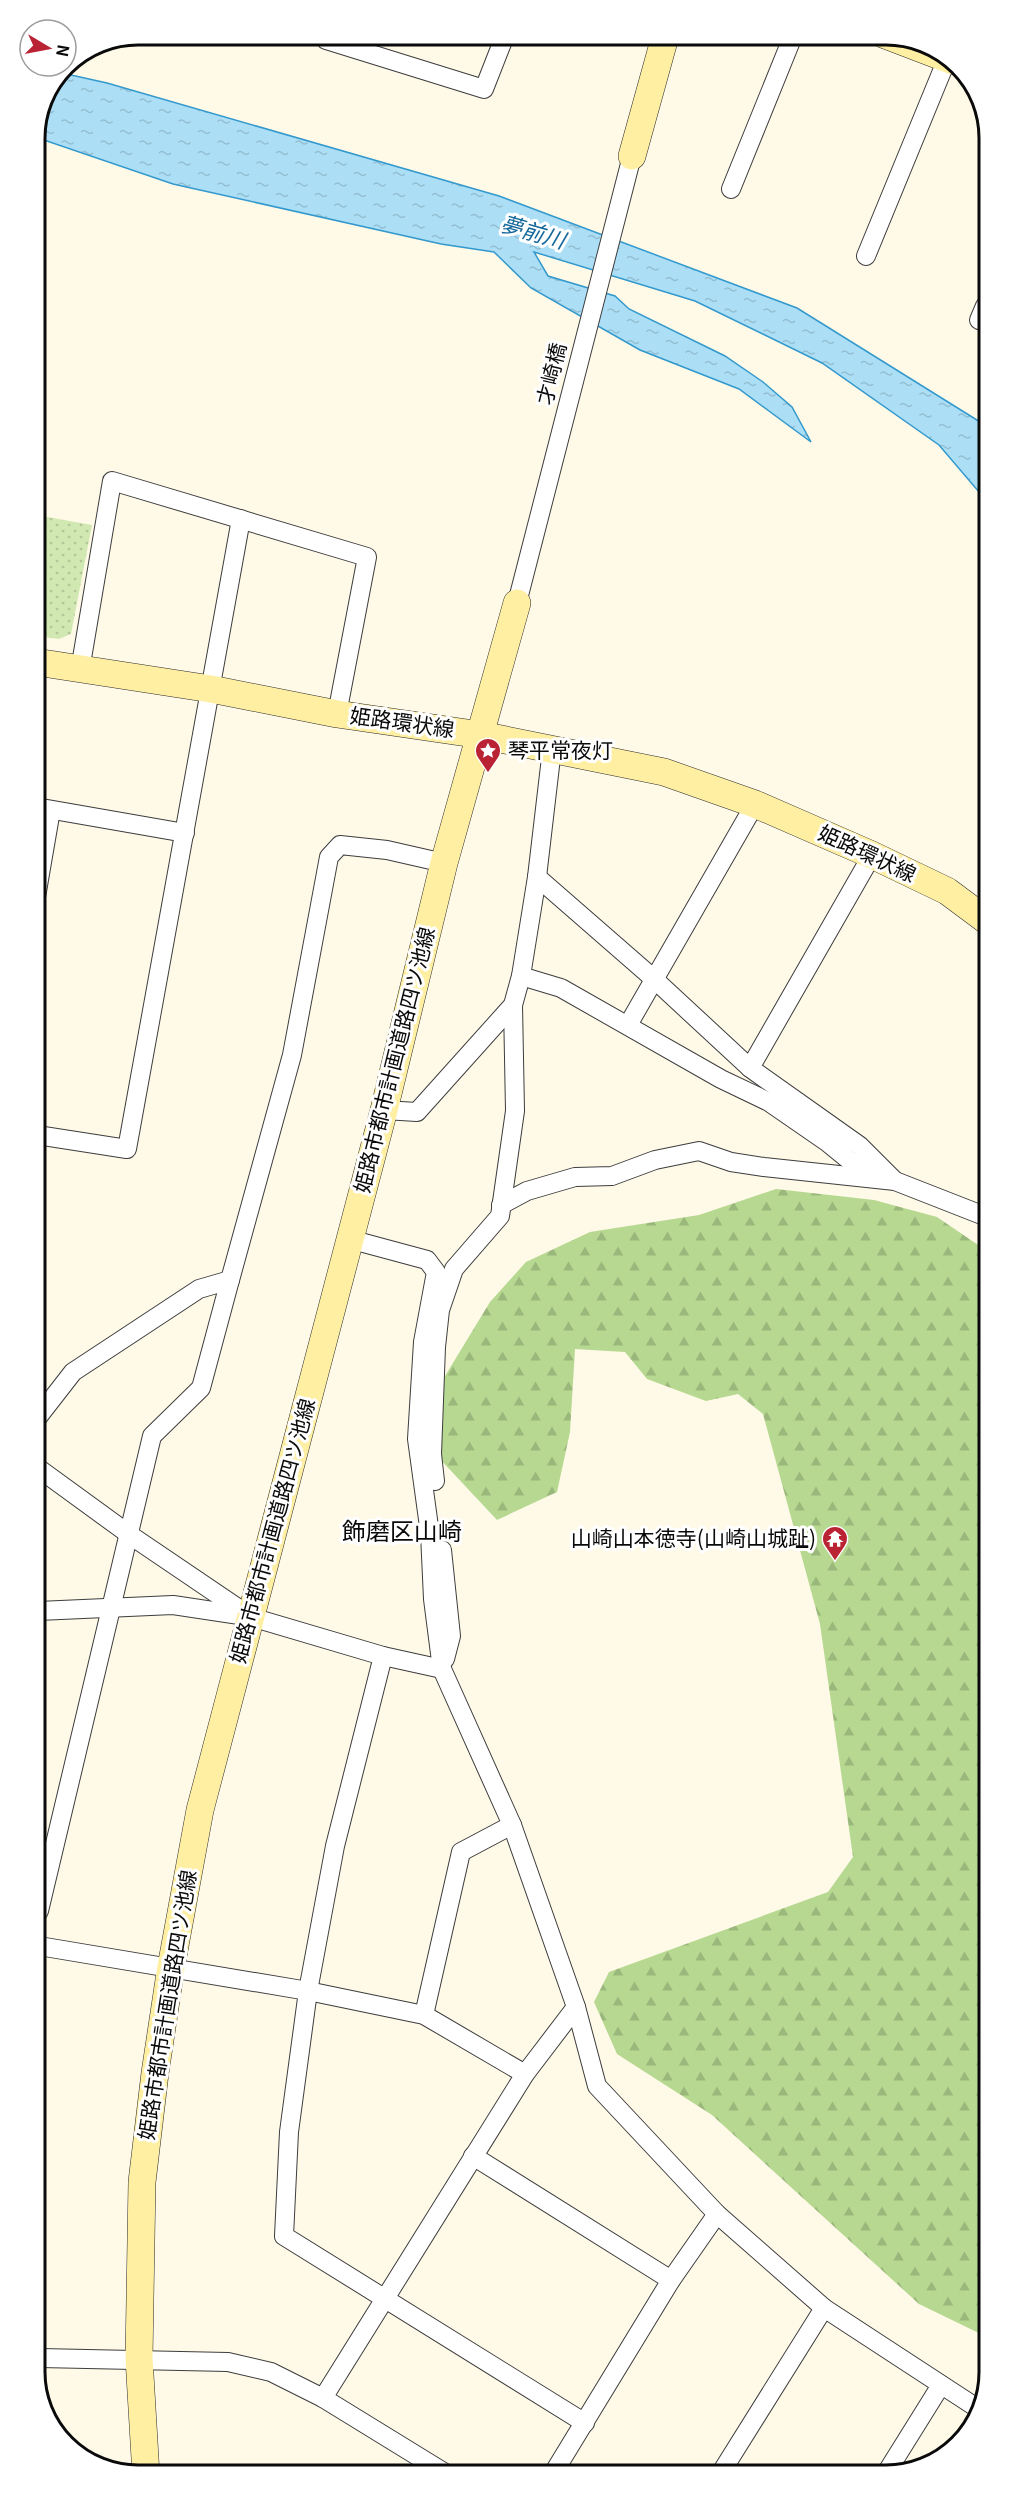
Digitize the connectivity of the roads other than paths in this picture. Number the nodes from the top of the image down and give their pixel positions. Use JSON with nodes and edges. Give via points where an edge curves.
{"nodes":[{"id":1,"x":355,"y":45,"type":"edge"},
{"id":2,"x":501,"y":45,"type":"edge"},
{"id":3,"x":663,"y":45,"type":"edge"},
{"id":4,"x":789,"y":45,"type":"edge"},
{"id":5,"x":947,"y":68,"type":"edge"},
{"id":6,"x":632,"y":156,"type":"joint"},
{"id":7,"x":731,"y":189,"type":"dead end"},
{"id":8,"x":866,"y":256,"type":"dead end"},
{"id":9,"x":241,"y":519,"type":"junction"},
{"id":10,"x":517,"y":603,"type":"joint"},
{"id":11,"x":45,"y":664,"type":"edge"},
{"id":12,"x":80,"y":670,"type":"junction"},
{"id":13,"x":211,"y":689,"type":"junction"},
{"id":14,"x":337,"y":714,"type":"junction"},
{"id":15,"x":481,"y":735,"type":"junction"},
{"id":16,"x":552,"y":749,"type":"junction"},
{"id":17,"x":754,"y":804,"type":"junction"},
{"id":18,"x":45,"y":808,"type":"edge"},
{"id":19,"x":185,"y":833,"type":"junction"},
{"id":20,"x":872,"y":855,"type":"junction"},
{"id":21,"x":444,"y":863,"type":"junction"},
{"id":22,"x":537,"y":878,"type":"junction"},
{"id":23,"x":979,"y":915,"type":"edge"},
{"id":24,"x":522,"y":976,"type":"junction"},
{"id":25,"x":654,"y":979,"type":"junction"},
{"id":26,"x":513,"y":1005,"type":"junction"},
{"id":27,"x":628,"y":1025,"type":"junction"},
{"id":28,"x":750,"y":1068,"type":"junction"},
{"id":29,"x":774,"y":1096,"type":"junction"},
{"id":30,"x":384,"y":1110,"type":"junction"},
{"id":31,"x":45,"y":1136,"type":"edge"},
{"id":32,"x":871,"y":1178,"type":"junction"},
{"id":33,"x":895,"y":1181,"type":"junction"},
{"id":34,"x":501,"y":1205,"type":"junction"},
{"id":35,"x":979,"y":1214,"type":"edge"},
{"id":36,"x":349,"y":1239,"type":"junction"},
{"id":37,"x":230,"y":1280,"type":"junction"},
{"id":38,"x":45,"y":1408,"type":"edge"},
{"id":39,"x":45,"y":1473,"type":"edge"},
{"id":40,"x":130,"y":1535,"type":"junction"},
{"id":41,"x":109,"y":1607,"type":"junction"},
{"id":42,"x":45,"y":1611,"type":"edge"},
{"id":43,"x":251,"y":1617,"type":"junction"},
{"id":44,"x":383,"y":1656,"type":"junction"},
{"id":45,"x":442,"y":1669,"type":"junction"},
{"id":46,"x":512,"y":1825,"type":"junction"},
{"id":47,"x":45,"y":1885,"type":"edge"},
{"id":48,"x":45,"y":1947,"type":"edge"},
{"id":49,"x":171,"y":1967,"type":"junction"},
{"id":50,"x":308,"y":1991,"type":"junction"},
{"id":51,"x":576,"y":2007,"type":"junction"},
{"id":52,"x":424,"y":2015,"type":"junction"},
{"id":53,"x":525,"y":2074,"type":"junction"},
{"id":54,"x":473,"y":2156,"type":"junction"},
{"id":55,"x":717,"y":2214,"type":"junction"},
{"id":56,"x":671,"y":2280,"type":"junction"},
{"id":57,"x":383,"y":2298,"type":"junction"},
{"id":58,"x":824,"y":2308,"type":"junction"},
{"id":59,"x":45,"y":2358,"type":"edge"},
{"id":60,"x":139,"y":2358,"type":"junction"},
{"id":61,"x":941,"y":2385,"type":"junction"},
{"id":62,"x":322,"y":2398,"type":"junction"},
{"id":63,"x":972,"y":2405,"type":"edge"},
{"id":64,"x":585,"y":2422,"type":"junction"},
{"id":65,"x":891,"y":2464,"type":"edge"},
{"id":66,"x":145,"y":2465,"type":"edge"},
{"id":67,"x":432,"y":2465,"type":"edge"},
{"id":68,"x":558,"y":2465,"type":"edge"},
{"id":69,"x":726,"y":2465,"type":"edge"}],
"edges":[{"from":1,"to":2,"type":"street","via":[[484,89]]},
{"from":3,"to":6,"type":"street"},
{"from":4,"to":7,"type":"street"},
{"from":5,"to":8,"type":"street"},
{"from":6,"to":10,"type":"street","name":"才崎橋"},
{"from":9,"to":12,"type":"street","via":[[112,481]]},
{"from":9,"to":13,"type":"street"},
{"from":9,"to":14,"type":"street","via":[[367,557]]},
{"from":10,"to":15,"type":"street","name":"姫路市都市計画道路四ツ池線"},
{"from":11,"to":12,"type":"street","name":"姫路環状線"},
{"from":12,"to":13,"type":"street","name":"姫路環状線"},
{"from":13,"to":14,"type":"street","name":"姫路環状線"},
{"from":13,"to":19,"type":"street"},
{"from":14,"to":15,"type":"street","name":"姫路環状線"},
{"from":15,"to":16,"type":"street","name":"姫路環状線"},
{"from":15,"to":21,"type":"street","name":"姫路市都市計画道路四ツ池線"},
{"from":16,"to":17,"type":"street","name":"姫路環状線","via":[[664,772]]},
{"from":16,"to":22,"type":"street"},
{"from":17,"to":20,"type":"street","name":"姫路環状線"},
{"from":17,"to":25,"type":"street"},
{"from":18,"to":19,"type":"street"},
{"from":19,"to":31,"type":"street","via":[[127,1149]]},
{"from":20,"to":23,"type":"street","name":"姫路環状線","via":[[947,891]]},
{"from":20,"to":28,"type":"street"},
{"from":21,"to":30,"type":"street","name":"姫路市都市計画道路四ツ池線"},
{"from":21,"to":37,"type":"street","via":[[387,850],[340,845],[328,856],[292,1055]]},
{"from":22,"to":24,"type":"street"},
{"from":22,"to":25,"type":"street"},
{"from":24,"to":26,"type":"street"},
{"from":24,"to":27,"type":"street","via":[[561,988]]},
{"from":25,"to":27,"type":"street"},
{"from":25,"to":28,"type":"street"},
{"from":26,"to":30,"type":"street","via":[[417,1112]]},
{"from":26,"to":34,"type":"street","via":[[515,1111]]},
{"from":27,"to":29,"type":"street","via":[[721,1078]]},
{"from":28,"to":29,"type":"street"},
{"from":29,"to":32,"type":"street"},
{"from":29,"to":33,"type":"street","via":[[860,1146]]},
{"from":30,"to":36,"type":"street","name":"姫路市都市計画道路四ツ池線"},
{"from":32,"to":33,"type":"street"},
{"from":32,"to":34,"type":"street","via":[[730,1162],[699,1151],[655,1160],[612,1176],[575,1177],[526,1191]]},
{"from":33,"to":35,"type":"street"},
{"from":34,"to":45,"type":"street","via":[[500,1216],[454,1269],[440,1310],[432,1454],[451,1636]]},
{"from":36,"to":43,"type":"street","name":"姫路市都市計画道路四ツ池線"},
{"from":36,"to":45,"type":"street","via":[[427,1260],[436,1272],[423,1342],[417,1439]]},
{"from":37,"to":38,"type":"street","via":[[198,1289],[73,1372]]},
{"from":37,"to":40,"type":"street","via":[[201,1388],[152,1436]]},
{"from":39,"to":40,"type":"street"},
{"from":40,"to":41,"type":"street"},
{"from":40,"to":43,"type":"street"},
{"from":41,"to":42,"type":"street"},
{"from":41,"to":43,"type":"street","via":[[173,1605]]},
{"from":41,"to":47,"type":"street"},
{"from":43,"to":44,"type":"street"},
{"from":43,"to":49,"type":"street","name":"姫路市都市計画道路四ツ池線","via":[[200,1810]]},
{"from":44,"to":45,"type":"street"},
{"from":44,"to":50,"type":"street","via":[[335,1846]]},
{"from":45,"to":46,"type":"street"},
{"from":46,"to":51,"type":"street"},
{"from":46,"to":52,"type":"street","via":[[461,1852]]},
{"from":48,"to":49,"type":"street"},
{"from":49,"to":50,"type":"street"},
{"from":49,"to":60,"type":"street","name":"姫路市都市計画道路四ツ池線","via":[[142,2182]]},
{"from":50,"to":52,"type":"street"},
{"from":50,"to":57,"type":"street","via":[[289,2132],[284,2236]]},
{"from":51,"to":53,"type":"street"},
{"from":51,"to":55,"type":"street","via":[[597,2086]]},
{"from":52,"to":53,"type":"street"},
{"from":53,"to":54,"type":"street"},
{"from":54,"to":56,"type":"street"},
{"from":54,"to":57,"type":"street"},
{"from":55,"to":56,"type":"street"},
{"from":55,"to":58,"type":"street"},
{"from":56,"to":64,"type":"street"},
{"from":57,"to":62,"type":"street"},
{"from":57,"to":64,"type":"street"},
{"from":58,"to":61,"type":"street"},
{"from":58,"to":69,"type":"street"},
{"from":59,"to":60,"type":"street"},
{"from":60,"to":62,"type":"street","via":[[228,2362],[271,2372]]},
{"from":60,"to":66,"type":"street","name":"姫路市都市計画道路四ツ池線"},
{"from":61,"to":63,"type":"street"},
{"from":61,"to":65,"type":"street"},
{"from":62,"to":67,"type":"street"},
{"from":64,"to":68,"type":"street"}]}
